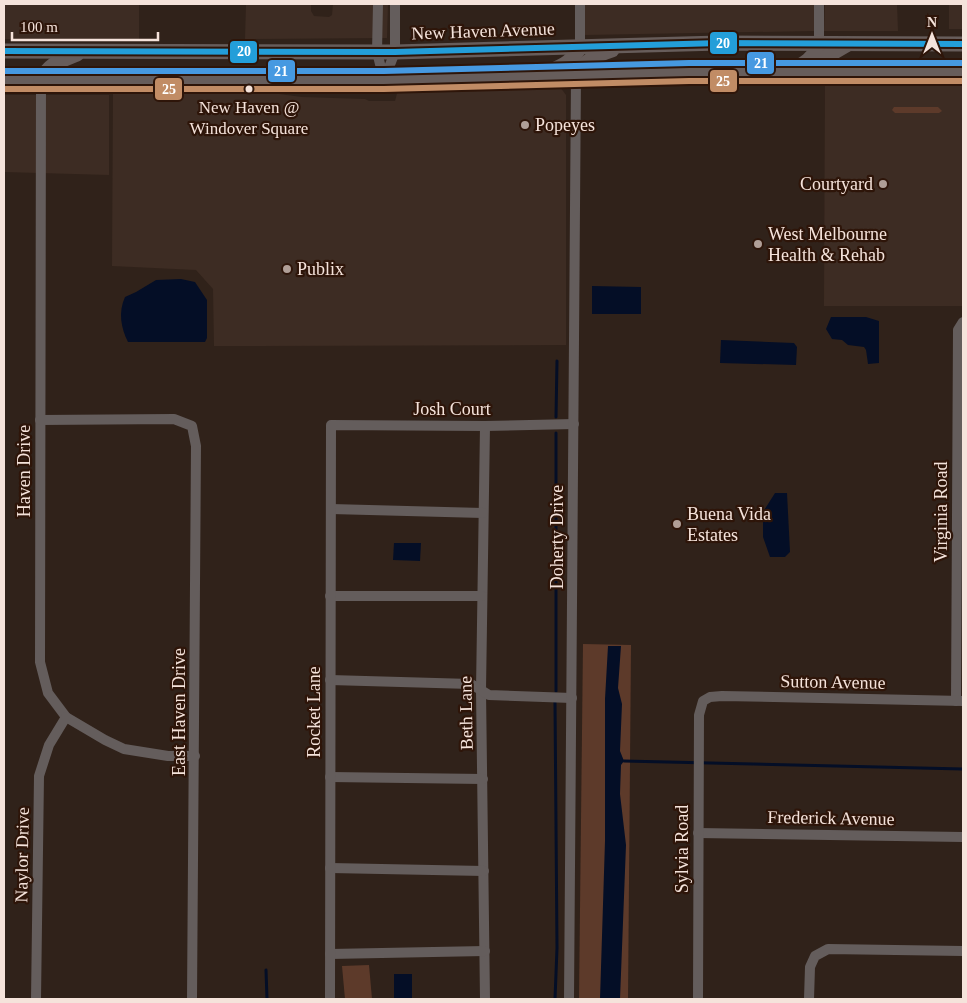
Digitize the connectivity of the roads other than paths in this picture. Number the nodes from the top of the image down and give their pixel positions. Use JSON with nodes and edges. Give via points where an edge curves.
{"nodes":[{"id":1,"x":378,"y":4,"type":"edge"},
{"id":2,"x":395,"y":4,"type":"edge"},
{"id":3,"x":580,"y":4,"type":"edge"},
{"id":4,"x":820,"y":4,"type":"edge"},
{"id":5,"x":819,"y":42,"type":"junction"},
{"id":6,"x":849,"y":43,"type":"junction"},
{"id":7,"x":963,"y":44,"type":"edge"},
{"id":8,"x":626,"y":45,"type":"junction"},
{"id":9,"x":580,"y":47,"type":"junction"},
{"id":10,"x":4,"y":51,"type":"edge"},
{"id":11,"x":83,"y":51,"type":"junction"},
{"id":12,"x":377,"y":52,"type":"junction"},
{"id":13,"x":395,"y":52,"type":"junction"},
{"id":14,"x":788,"y":71,"type":"junction"},
{"id":15,"x":816,"y":71,"type":"junction"},
{"id":16,"x":963,"y":72,"type":"edge"},
{"id":17,"x":576,"y":76,"type":"junction"},
{"id":18,"x":538,"y":77,"type":"junction"},
{"id":19,"x":4,"y":80,"type":"edge"},
{"id":20,"x":41,"y":80,"type":"junction"},
{"id":21,"x":384,"y":80,"type":"junction"},
{"id":22,"x":962,"y":323,"type":"edge"},
{"id":23,"x":40,"y":420,"type":"junction"},
{"id":24,"x":574,"y":424,"type":"junction"},
{"id":25,"x":330,"y":425,"type":"joint"},
{"id":26,"x":485,"y":426,"type":"junction"},
{"id":27,"x":331,"y":509,"type":"junction"},
{"id":28,"x":483,"y":513,"type":"junction"},
{"id":29,"x":330,"y":596,"type":"junction"},
{"id":30,"x":482,"y":596,"type":"junction"},
{"id":31,"x":330,"y":680,"type":"junction"},
{"id":32,"x":481,"y":690,"type":"junction"},
{"id":33,"x":572,"y":698,"type":"junction"},
{"id":34,"x":704,"y":701,"type":"joint"},
{"id":35,"x":960,"y":701,"type":"edge"},
{"id":36,"x":66,"y":717,"type":"junction"},
{"id":37,"x":195,"y":756,"type":"junction"},
{"id":38,"x":330,"y":777,"type":"junction"},
{"id":39,"x":483,"y":779,"type":"junction"},
{"id":40,"x":698,"y":833,"type":"junction"},
{"id":41,"x":963,"y":836,"type":"edge"},
{"id":42,"x":330,"y":868,"type":"junction"},
{"id":43,"x":484,"y":871,"type":"junction"},
{"id":44,"x":485,"y":951,"type":"junction"},
{"id":45,"x":963,"y":951,"type":"edge"},
{"id":46,"x":330,"y":954,"type":"junction"},
{"id":47,"x":36,"y":999,"type":"edge"},
{"id":48,"x":192,"y":999,"type":"edge"},
{"id":49,"x":330,"y":999,"type":"edge"},
{"id":50,"x":485,"y":999,"type":"edge"},
{"id":51,"x":569,"y":999,"type":"edge"},
{"id":52,"x":698,"y":999,"type":"edge"},
{"id":53,"x":809,"y":999,"type":"edge"}],
"edges":[{"from":1,"to":12,"type":"street"},
{"from":2,"to":13,"type":"street"},
{"from":3,"to":9,"type":"street"},
{"from":4,"to":5,"type":"street"},
{"from":5,"to":6,"type":"main road","name":"New Haven Avenue"},
{"from":5,"to":8,"type":"main road","name":"New Haven Avenue"},
{"from":5,"to":14,"type":"main road","via":[[810,58]]},
{"from":6,"to":7,"type":"main road","name":"New Haven Avenue"},
{"from":6,"to":15,"type":"main road","via":[[829,55]]},
{"from":8,"to":9,"type":"main road","name":"New Haven Avenue"},
{"from":8,"to":17,"type":"main road","via":[[594,56],[584,63]]},
{"from":9,"to":13,"type":"main road","name":"New Haven Avenue"},
{"from":9,"to":18,"type":"main road","via":[[564,65]]},
{"from":10,"to":11,"type":"main road","name":"New Haven Avenue"},
{"from":11,"to":12,"type":"main road","name":"New Haven Avenue"},
{"from":11,"to":20,"type":"main road","via":[[47,69]]},
{"from":12,"to":13,"type":"main road","name":"New Haven Avenue"},
{"from":12,"to":21,"type":"street"},
{"from":13,"to":21,"type":"street"},
{"from":14,"to":15,"type":"main road"},
{"from":14,"to":17,"type":"main road"},
{"from":15,"to":16,"type":"main road"},
{"from":17,"to":18,"type":"main road"},
{"from":17,"to":24,"type":"street","name":"Doherty Drive"},
{"from":18,"to":21,"type":"main road"},
{"from":19,"to":20,"type":"main road"},
{"from":20,"to":21,"type":"main road"},
{"from":20,"to":23,"type":"street","name":"Haven Drive"},
{"from":22,"to":35,"type":"street","name":"Virginia Road","via":[[958,330]]},
{"from":23,"to":36,"type":"street","name":"Haven Drive","via":[[40,662],[48,693]]},
{"from":23,"to":37,"type":"street","name":"East Haven Drive","via":[[174,419],[192,426],[196,446]]},
{"from":24,"to":26,"type":"street","name":"Josh Court"},
{"from":24,"to":33,"type":"street","name":"Doherty Drive"},
{"from":25,"to":26,"type":"street","name":"Josh Court"},
{"from":25,"to":27,"type":"street","name":"Rocket Lane"},
{"from":26,"to":28,"type":"street","name":"Beth Lane"},
{"from":27,"to":28,"type":"street"},
{"from":27,"to":29,"type":"street","name":"Rocket Lane"},
{"from":28,"to":30,"type":"street","name":"Beth Lane"},
{"from":29,"to":30,"type":"street"},
{"from":29,"to":31,"type":"street","name":"Rocket Lane"},
{"from":30,"to":32,"type":"street","name":"Beth Lane"},
{"from":31,"to":32,"type":"street","via":[[471,684]]},
{"from":31,"to":38,"type":"street","name":"Rocket Lane"},
{"from":32,"to":33,"type":"street","via":[[489,695]]},
{"from":32,"to":39,"type":"street","name":"Beth Lane"},
{"from":33,"to":51,"type":"street","name":"Doherty Drive"},
{"from":34,"to":35,"type":"street","name":"Sutton Avenue","via":[[722,696]]},
{"from":34,"to":40,"type":"street","name":"Sylvia Road","via":[[699,715]]},
{"from":36,"to":37,"type":"street","name":"Haven Drive","via":[[124,749],[168,756]]},
{"from":36,"to":47,"type":"street","name":"Naylor Drive","via":[[49,745],[39,776]]},
{"from":37,"to":48,"type":"street","name":"East Haven Drive"},
{"from":38,"to":39,"type":"street"},
{"from":38,"to":42,"type":"street","name":"Rocket Lane"},
{"from":39,"to":43,"type":"street","name":"Beth Lane"},
{"from":40,"to":41,"type":"street","name":"Frederick Avenue"},
{"from":40,"to":52,"type":"street","name":"Sylvia Road"},
{"from":42,"to":43,"type":"street"},
{"from":42,"to":46,"type":"street","name":"Rocket Lane"},
{"from":43,"to":44,"type":"street","name":"Beth Lane"},
{"from":44,"to":46,"type":"street"},
{"from":44,"to":50,"type":"street","name":"Beth Lane"},
{"from":45,"to":53,"type":"street","via":[[828,949],[815,956],[810,967]]},
{"from":46,"to":49,"type":"street","name":"Rocket Lane"}]}
